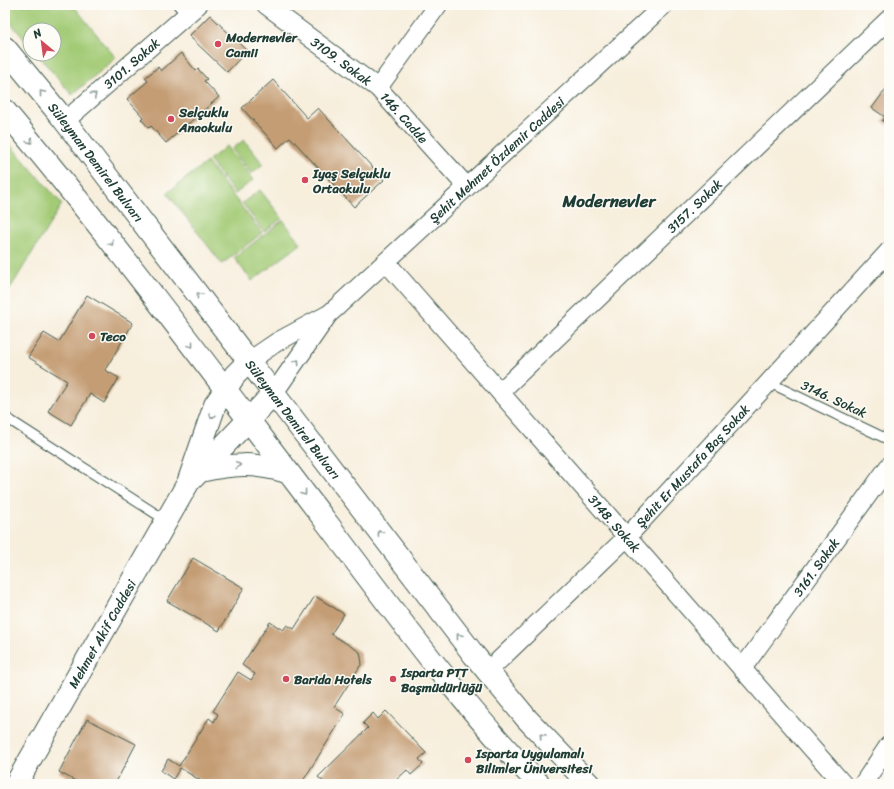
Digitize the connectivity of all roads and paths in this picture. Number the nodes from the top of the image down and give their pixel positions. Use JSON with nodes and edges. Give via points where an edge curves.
{"nodes":[{"id":1,"x":266,"y":5,"type":"edge"},
{"id":2,"x":438,"y":5,"type":"edge"},
{"id":3,"x":664,"y":5,"type":"edge"},
{"id":4,"x":187,"y":8,"type":"edge"},
{"id":5,"x":889,"y":19,"type":"edge"},
{"id":6,"x":5,"y":48,"type":"edge"},
{"id":7,"x":378,"y":88,"type":"junction"},
{"id":8,"x":5,"y":111,"type":"edge"},
{"id":9,"x":65,"y":121,"type":"junction"},
{"id":10,"x":466,"y":187,"type":"junction"},
{"id":11,"x":889,"y":251,"type":"edge"},
{"id":12,"x":386,"y":262,"type":"junction"},
{"id":13,"x":328,"y":315,"type":"junction"},
{"id":14,"x":249,"y":361,"type":"junction"},
{"id":15,"x":768,"y":382,"type":"junction"},
{"id":16,"x":225,"y":389,"type":"junction"},
{"id":17,"x":500,"y":392,"type":"junction"},
{"id":18,"x":274,"y":393,"type":"junction"},
{"id":19,"x":5,"y":417,"type":"edge"},
{"id":20,"x":248,"y":420,"type":"junction"},
{"id":21,"x":889,"y":440,"type":"edge"},
{"id":22,"x":889,"y":466,"type":"edge"},
{"id":23,"x":288,"y":472,"type":"junction"},
{"id":24,"x":194,"y":477,"type":"junction"},
{"id":25,"x":166,"y":521,"type":"junction"},
{"id":26,"x":627,"y":537,"type":"junction"},
{"id":27,"x":742,"y":669,"type":"junction"},
{"id":28,"x":488,"y":671,"type":"junction"},
{"id":29,"x":889,"y":746,"type":"edge"},
{"id":30,"x":16,"y":784,"type":"edge"},
{"id":31,"x":539,"y":784,"type":"edge"},
{"id":32,"x":589,"y":784,"type":"edge"},
{"id":33,"x":843,"y":784,"type":"edge"},
{"id":34,"x":863,"y":784,"type":"edge"}],
"edges":[{"from":1,"to":7,"type":"street","name":"3109. Sokak"},
{"from":2,"to":7,"type":"street","name":"146. Cadde"},
{"from":3,"to":10,"type":"street","name":"Şehit Mehmet Özdemir Caddesi"},
{"from":9,"to":4,"type":"street","name":"3101. Sokak","one_way":true},
{"from":5,"to":17,"type":"street","name":"3157. Sokak"},
{"from":9,"to":6,"type":"main road","name":"Süleyman Demirel Bulvarı","one_way":true},
{"from":7,"to":10,"type":"street","name":"146. Cadde"},
{"from":8,"to":16,"type":"main road","one_way":true},
{"from":14,"to":9,"type":"main road","name":"Süleyman Demirel Bulvarı","one_way":true},
{"from":10,"to":12,"type":"street","name":"Şehit Mehmet Özdemir Caddesi"},
{"from":11,"to":15,"type":"street","name":"Şehit Er Mustafa Baş Sokak"},
{"from":12,"to":13,"type":"street","name":"Şehit Mehmet Özdemir Caddesi"},
{"from":12,"to":17,"type":"street","name":"3148. Sokak"},
{"from":13,"to":14,"type":"street","name":"Şehit Mehmet Özdemir Caddesi","via":[[273,344]]},
{"from":18,"to":13,"type":"street","name":"Şehit Mehmet Özdemir Caddesi","one_way":true},
{"from":14,"to":16,"type":"main road","name":"Mehmet Akif Caddesi"},
{"from":14,"to":18,"type":"main road","name":"Süleyman Demirel Bulvarı"},
{"from":15,"to":21,"type":"lane","name":"3146. Sokak"},
{"from":15,"to":26,"type":"street","name":"Şehit Er Mustafa Baş Sokak"},
{"from":16,"to":20,"type":"main road"},
{"from":16,"to":24,"type":"main road","name":"Mehmet Akif Caddesi","one_way":true,"via":[[215,405]]},
{"from":17,"to":26,"type":"street","name":"3148. Sokak"},
{"from":18,"to":20,"type":"main road","name":"Mehmet Akif Caddesi"},
{"from":28,"to":18,"type":"main road","name":"Süleyman Demirel Bulvarı","one_way":true},
{"from":19,"to":25,"type":"lane"},
{"from":20,"to":23,"type":"main road"},
{"from":20,"to":24,"type":"main road","name":"Mehmet Akif Caddesi"},
{"from":22,"to":27,"type":"street","name":"3161. Sokak"},
{"from":24,"to":23,"type":"main road","one_way":true,"via":[[220,466],[254,464]]},
{"from":23,"to":31,"type":"main road","one_way":true,"via":[[467,703]]},
{"from":24,"to":25,"type":"main road","name":"Mehmet Akif Caddesi"},
{"from":25,"to":30,"type":"main road","name":"Mehmet Akif Caddesi"},
{"from":26,"to":27,"type":"street","name":"3148. Sokak"},
{"from":26,"to":28,"type":"street","name":"Şehit Er Mustafa Baş Sokak"},
{"from":27,"to":33,"type":"street","name":"3148. Sokak"},
{"from":32,"to":28,"type":"main road","name":"Süleyman Demirel Bulvarı","one_way":true,"via":[[527,719]]},
{"from":29,"to":34,"type":"street"}]}
